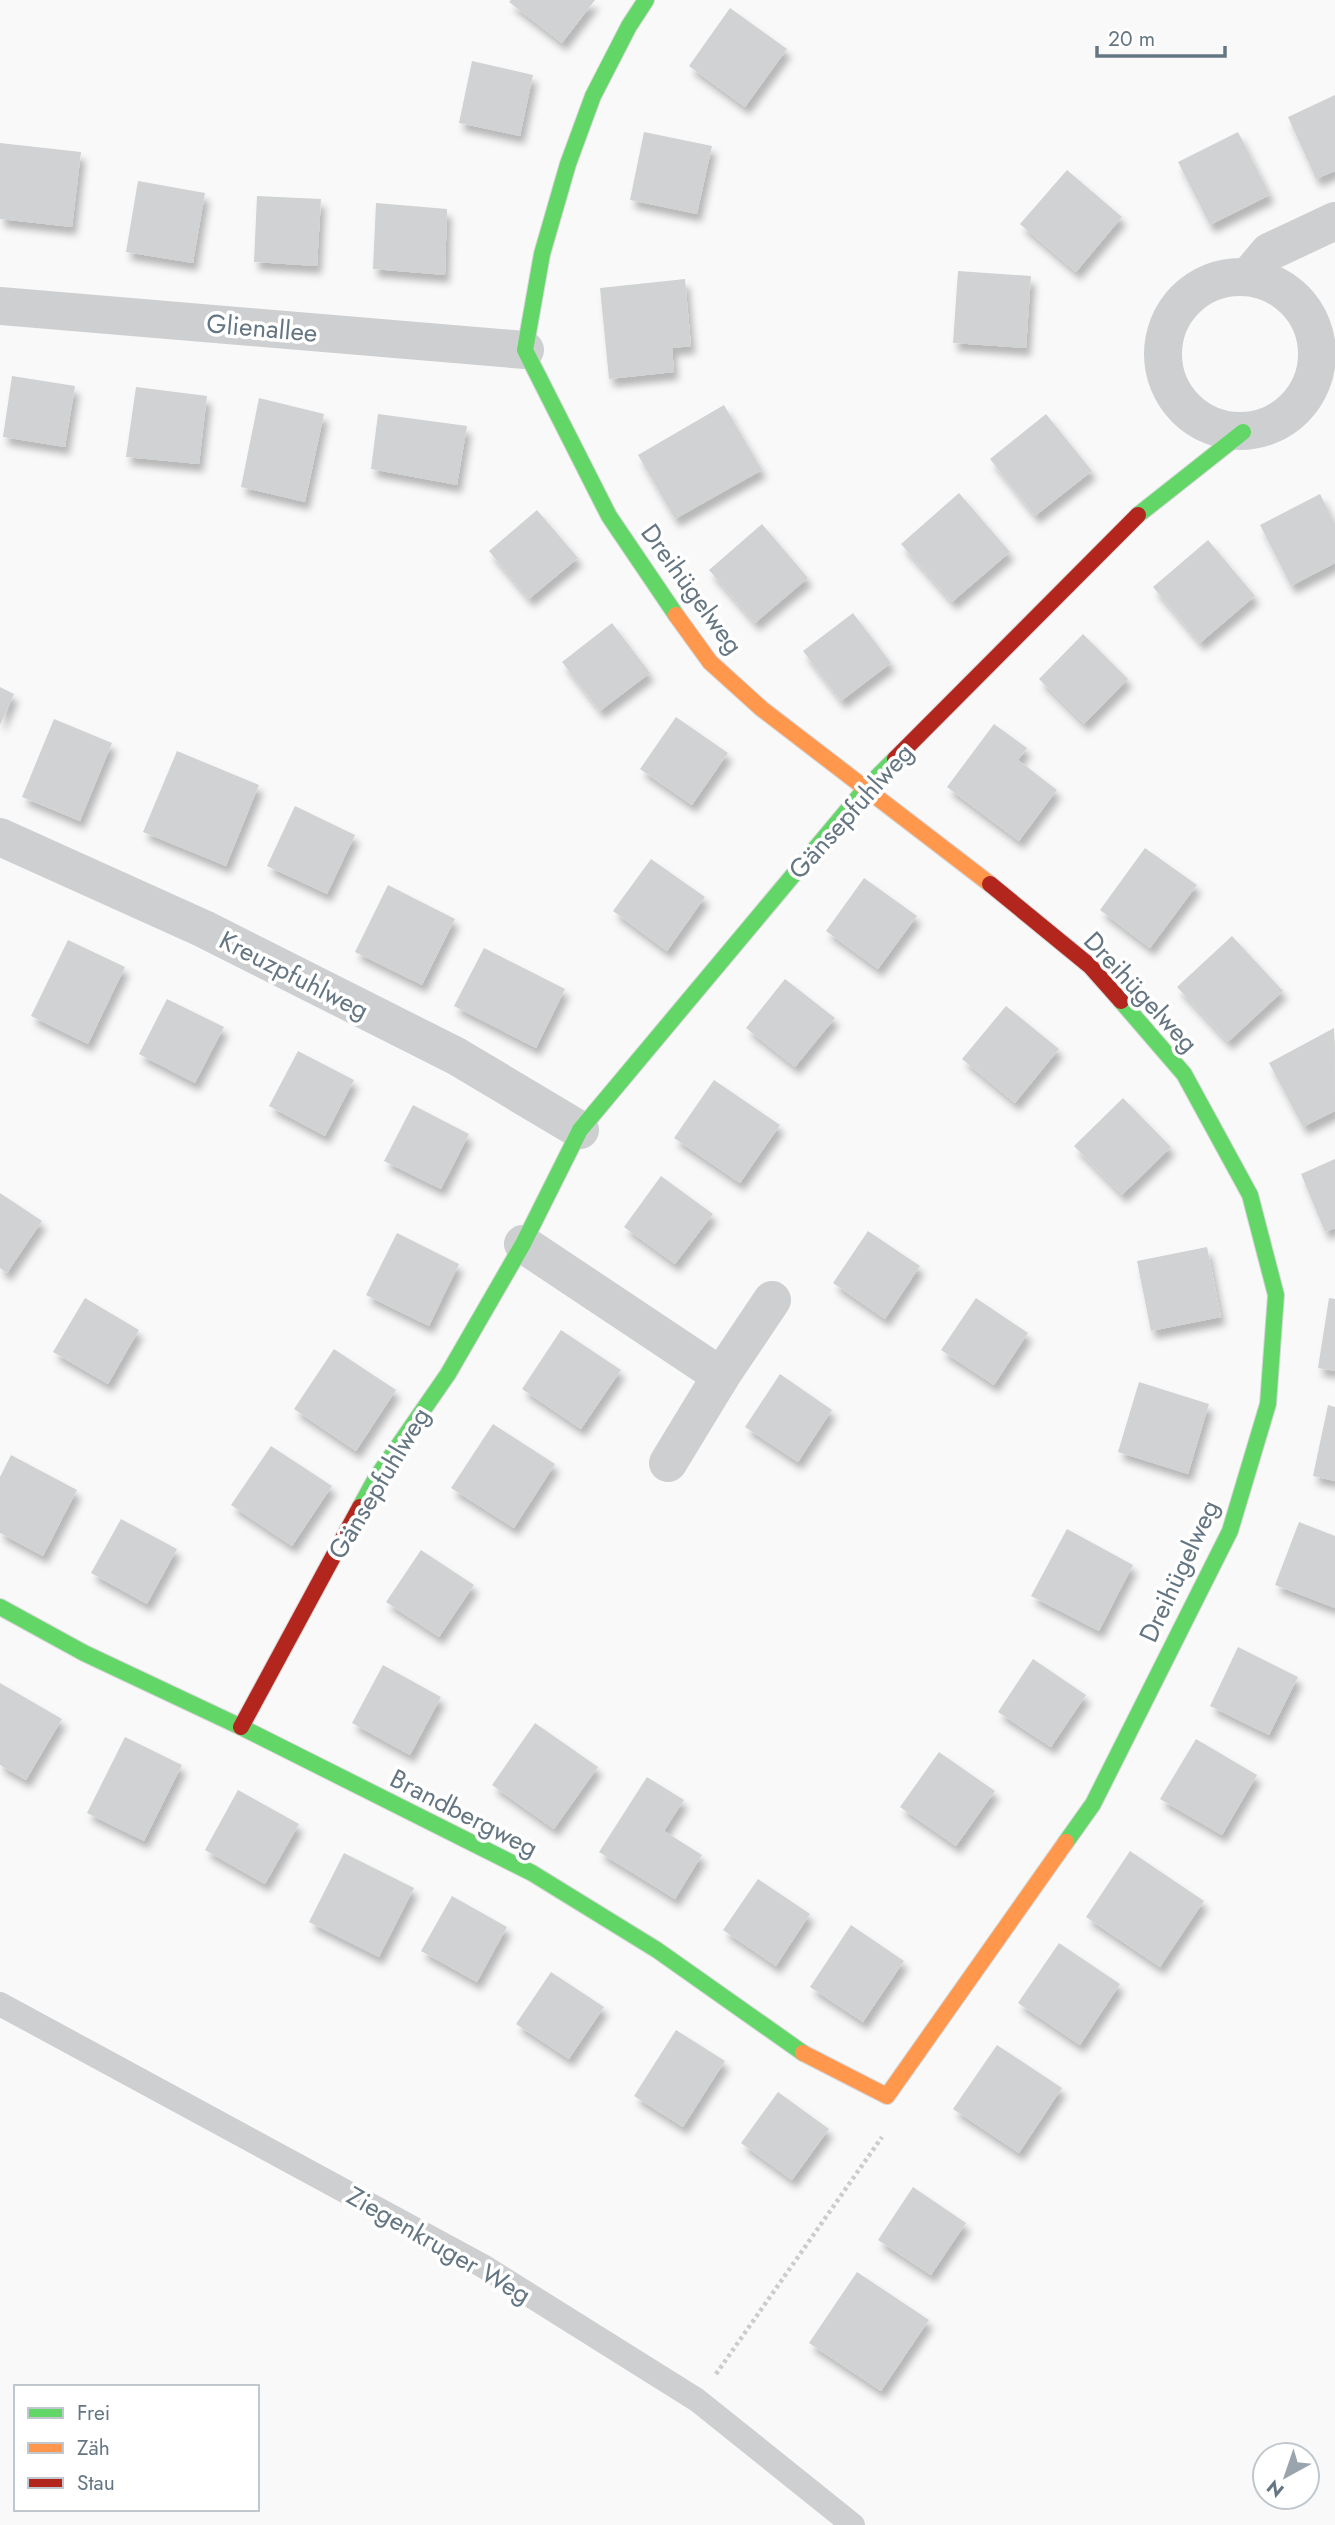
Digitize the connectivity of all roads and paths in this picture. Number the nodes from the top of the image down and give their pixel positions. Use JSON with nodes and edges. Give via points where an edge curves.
{"nodes":[{"id":1,"x":646,"y":0,"type":"edge"},
{"id":2,"x":1335,"y":221,"type":"edge"},
{"id":3,"x":1248,"y":277,"type":"junction"},
{"id":4,"x":0,"y":306,"type":"edge"},
{"id":5,"x":525,"y":350,"type":"junction"},
{"id":6,"x":1242,"y":432,"type":"junction"},
{"id":7,"x":866,"y":788,"type":"junction"},
{"id":8,"x":0,"y":837,"type":"edge"},
{"id":9,"x":580,"y":1130,"type":"junction"},
{"id":10,"x":523,"y":1244,"type":"junction"},
{"id":11,"x":772,"y":1300,"type":"dead end"},
{"id":12,"x":721,"y":1376,"type":"junction"},
{"id":13,"x":668,"y":1463,"type":"dead end"},
{"id":14,"x":0,"y":1607,"type":"edge"},
{"id":15,"x":241,"y":1727,"type":"junction"},
{"id":16,"x":0,"y":2004,"type":"edge"},
{"id":17,"x":887,"y":2095,"type":"junction"},
{"id":18,"x":697,"y":2400,"type":"junction"},
{"id":19,"x":853,"y":2525,"type":"edge"}],
"edges":[{"from":1,"to":5,"type":"street","via":[[593,96],[568,164],[542,254]]},
{"from":2,"to":3,"type":"street","via":[[1269,252]]},
{"from":3,"to":6,"type":"street","name":"Gänsepfuhlweg","via":[[1280,287],[1299,303],[1313,324],[1318,348],[1316,373],[1306,396],[1289,415],[1267,427]]},
{"from":3,"to":6,"type":"street","name":"Gänsepfuhlweg","via":[[1228,276],[1183,300],[1168,323],[1162,349],[1165,375],[1177,399],[1195,417]]},
{"from":4,"to":5,"type":"street","name":"Glienallee"},
{"from":5,"to":7,"type":"street","name":"Dreihügelweg","via":[[609,516],[710,662],[762,709]]},
{"from":6,"to":7,"type":"street","name":"Gänsepfuhlweg","via":[[1146,508]]},
{"from":7,"to":9,"type":"street","name":"Gänsepfuhlweg"},
{"from":7,"to":17,"type":"street","name":"Dreihügelweg","via":[[1090,967],[1184,1074],[1250,1195],[1276,1294],[1268,1404],[1230,1531],[1093,1804]]},
{"from":8,"to":9,"type":"street","name":"Kreuzpfuhlweg","via":[[204,929],[444,1050]]},
{"from":9,"to":10,"type":"street","name":"Gänsepfuhlweg"},
{"from":10,"to":12,"type":"street"},
{"from":10,"to":15,"type":"street","name":"Gänsepfuhlweg","via":[[447,1374],[376,1478]]},
{"from":11,"to":12,"type":"street"},
{"from":12,"to":13,"type":"street"},
{"from":14,"to":15,"type":"street","name":"Brandbergweg","via":[[84,1653]]},
{"from":15,"to":17,"type":"street","name":"Brandbergweg","via":[[532,1873],[657,1950],[809,2057]]},
{"from":16,"to":18,"type":"lane","name":"Ziegenkruger Weg","via":[[483,2266]]},
{"from":17,"to":18,"type":"path","via":[[885,2133]]},
{"from":18,"to":19,"type":"lane","name":"Ziegenkruger Weg"}]}
